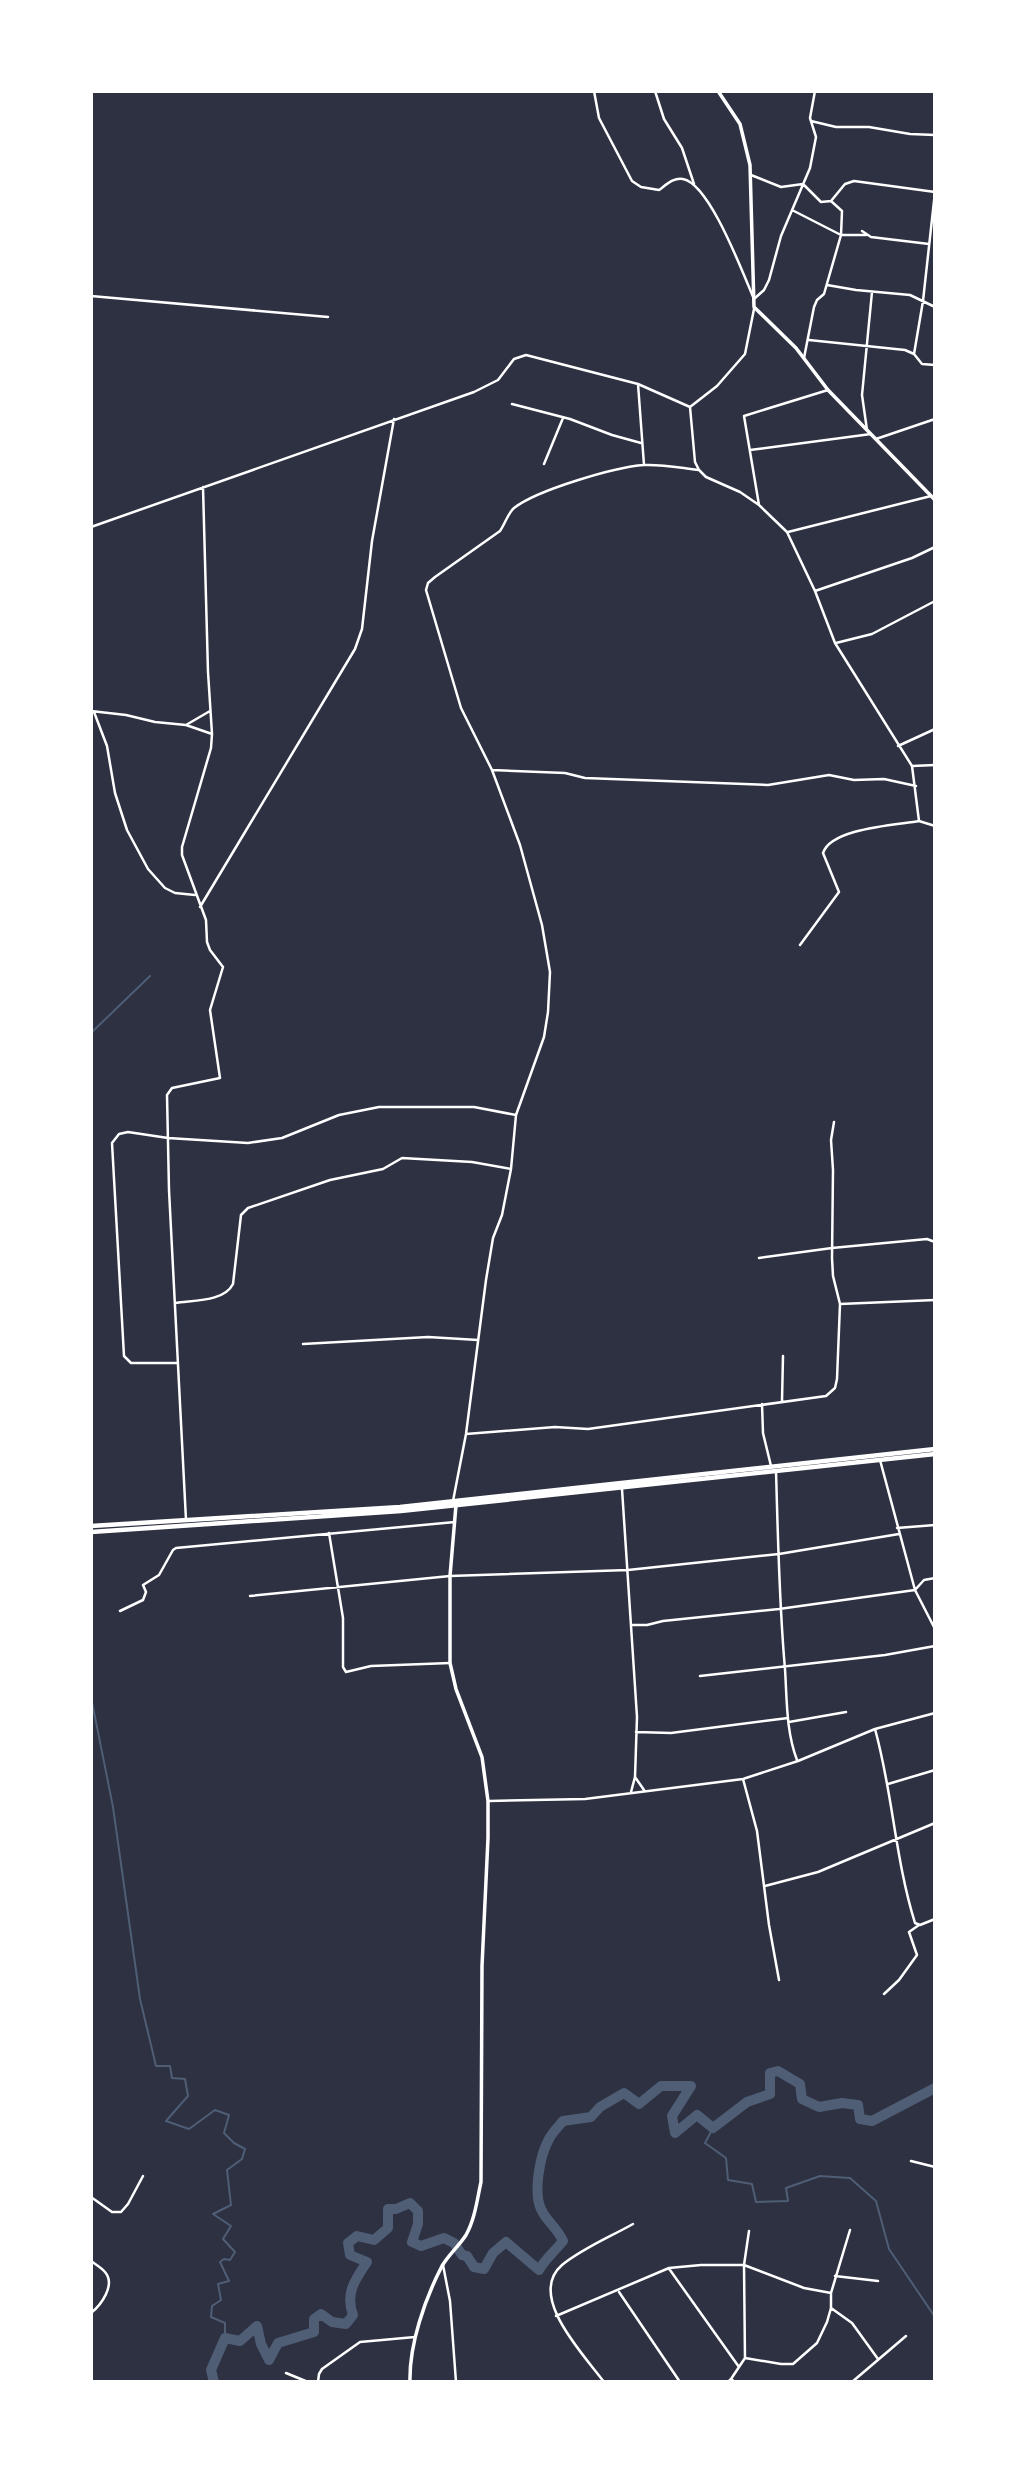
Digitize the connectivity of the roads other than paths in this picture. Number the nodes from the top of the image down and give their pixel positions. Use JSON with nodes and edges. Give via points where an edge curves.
{"nodes":[{"id":1,"x":594,"y":91,"type":"edge"},
{"id":2,"x":655,"y":91,"type":"edge"},
{"id":3,"x":718,"y":91,"type":"edge"},
{"id":4,"x":815,"y":91,"type":"edge"},
{"id":5,"x":811,"y":121,"type":"junction"},
{"id":6,"x":821,"y":124,"type":"junction"},
{"id":7,"x":815,"y":130,"type":"junction"},
{"id":8,"x":935,"y":135,"type":"edge"},
{"id":9,"x":751,"y":176,"type":"junction"},
{"id":10,"x":694,"y":184,"type":"junction"},
{"id":11,"x":803,"y":184,"type":"junction"},
{"id":12,"x":831,"y":201,"type":"junction"},
{"id":13,"x":792,"y":209,"type":"junction"},
{"id":14,"x":862,"y":231,"type":"dead end"},
{"id":15,"x":841,"y":235,"type":"junction"},
{"id":16,"x":866,"y":235,"type":"junction"},
{"id":17,"x":929,"y":244,"type":"junction"},
{"id":18,"x":827,"y":285,"type":"junction"},
{"id":19,"x":872,"y":292,"type":"junction"},
{"id":20,"x":91,"y":296,"type":"edge"},
{"id":21,"x":754,"y":299,"type":"junction"},
{"id":22,"x":923,"y":301,"type":"junction"},
{"id":23,"x":754,"y":307,"type":"junction"},
{"id":24,"x":935,"y":307,"type":"edge"},
{"id":25,"x":328,"y":317,"type":"dead end"},
{"id":26,"x":809,"y":340,"type":"junction"},
{"id":27,"x":865,"y":346,"type":"junction"},
{"id":28,"x":914,"y":354,"type":"junction"},
{"id":29,"x":804,"y":358,"type":"junction"},
{"id":30,"x":935,"y":365,"type":"edge"},
{"id":31,"x":638,"y":384,"type":"junction"},
{"id":32,"x":828,"y":390,"type":"junction"},
{"id":33,"x":512,"y":404,"type":"dead end"},
{"id":34,"x":690,"y":407,"type":"junction"},
{"id":35,"x":563,"y":417,"type":"junction"},
{"id":36,"x":394,"y":419,"type":"junction"},
{"id":37,"x":935,"y":419,"type":"edge"},
{"id":38,"x":869,"y":432,"type":"junction"},
{"id":39,"x":876,"y":439,"type":"junction"},
{"id":40,"x":641,"y":443,"type":"junction"},
{"id":41,"x":750,"y":450,"type":"junction"},
{"id":42,"x":544,"y":464,"type":"dead end"},
{"id":43,"x":644,"y":465,"type":"junction"},
{"id":44,"x":699,"y":470,"type":"junction"},
{"id":45,"x":203,"y":487,"type":"junction"},
{"id":46,"x":931,"y":496,"type":"junction"},
{"id":47,"x":935,"y":500,"type":"edge"},
{"id":48,"x":759,"y":505,"type":"junction"},
{"id":49,"x":91,"y":527,"type":"edge"},
{"id":50,"x":787,"y":532,"type":"junction"},
{"id":51,"x":935,"y":547,"type":"edge"},
{"id":52,"x":815,"y":592,"type":"junction"},
{"id":53,"x":935,"y":601,"type":"edge"},
{"id":54,"x":835,"y":643,"type":"junction"},
{"id":55,"x":211,"y":710,"type":"junction"},
{"id":56,"x":93,"y":711,"type":"edge"},
{"id":57,"x":186,"y":725,"type":"junction"},
{"id":58,"x":935,"y":730,"type":"edge"},
{"id":59,"x":212,"y":734,"type":"junction"},
{"id":60,"x":898,"y":746,"type":"junction"},
{"id":61,"x":935,"y":765,"type":"edge"},
{"id":62,"x":912,"y":766,"type":"junction"},
{"id":63,"x":492,"y":770,"type":"junction"},
{"id":64,"x":916,"y":786,"type":"junction"},
{"id":65,"x":919,"y":821,"type":"junction"},
{"id":66,"x":935,"y":826,"type":"edge"},
{"id":67,"x":195,"y":895,"type":"junction"},
{"id":68,"x":200,"y":907,"type":"junction"},
{"id":69,"x":800,"y":945,"type":"dead end"},
{"id":70,"x":516,"y":1115,"type":"junction"},
{"id":71,"x":834,"y":1122,"type":"dead end"},
{"id":72,"x":168,"y":1138,"type":"junction"},
{"id":73,"x":511,"y":1169,"type":"junction"},
{"id":74,"x":935,"y":1242,"type":"edge"},
{"id":75,"x":832,"y":1248,"type":"junction"},
{"id":76,"x":759,"y":1258,"type":"dead end"},
{"id":77,"x":935,"y":1300,"type":"edge"},
{"id":78,"x":175,"y":1303,"type":"junction"},
{"id":79,"x":840,"y":1304,"type":"junction"},
{"id":80,"x":478,"y":1340,"type":"junction"},
{"id":81,"x":303,"y":1344,"type":"dead end"},
{"id":82,"x":783,"y":1356,"type":"dead end"},
{"id":83,"x":178,"y":1363,"type":"junction"},
{"id":84,"x":782,"y":1401,"type":"junction"},
{"id":85,"x":762,"y":1404,"type":"junction"},
{"id":86,"x":466,"y":1434,"type":"junction"},
{"id":87,"x":935,"y":1451,"type":"edge"},
{"id":88,"x":880,"y":1460,"type":"junction"},
{"id":89,"x":774,"y":1469,"type":"junction"},
{"id":90,"x":648,"y":1482,"type":"junction"},
{"id":91,"x":622,"y":1487,"type":"junction"},
{"id":92,"x":455,"y":1503,"type":"junction"},
{"id":93,"x":186,"y":1520,"type":"junction"},
{"id":94,"x":455,"y":1522,"type":"junction"},
{"id":95,"x":935,"y":1525,"type":"edge"},
{"id":96,"x":91,"y":1526,"type":"edge"},
{"id":97,"x":897,"y":1528,"type":"junction"},
{"id":98,"x":91,"y":1532,"type":"edge"},
{"id":99,"x":329,"y":1532,"type":"junction"},
{"id":100,"x":898,"y":1534,"type":"junction"},
{"id":101,"x":779,"y":1554,"type":"junction"},
{"id":102,"x":628,"y":1570,"type":"junction"},
{"id":103,"x":450,"y":1576,"type":"junction"},
{"id":104,"x":935,"y":1578,"type":"edge"},
{"id":105,"x":337,"y":1587,"type":"junction"},
{"id":106,"x":915,"y":1590,"type":"junction"},
{"id":107,"x":250,"y":1596,"type":"dead end"},
{"id":108,"x":779,"y":1609,"type":"junction"},
{"id":109,"x":120,"y":1611,"type":"dead end"},
{"id":110,"x":632,"y":1625,"type":"junction"},
{"id":111,"x":935,"y":1629,"type":"edge"},
{"id":112,"x":935,"y":1646,"type":"edge"},
{"id":113,"x":450,"y":1663,"type":"junction"},
{"id":114,"x":784,"y":1666,"type":"junction"},
{"id":115,"x":700,"y":1676,"type":"dead end"},
{"id":116,"x":846,"y":1712,"type":"dead end"},
{"id":117,"x":935,"y":1713,"type":"edge"},
{"id":118,"x":788,"y":1720,"type":"junction"},
{"id":119,"x":875,"y":1730,"type":"junction"},
{"id":120,"x":636,"y":1732,"type":"junction"},
{"id":121,"x":797,"y":1761,"type":"junction"},
{"id":122,"x":935,"y":1770,"type":"edge"},
{"id":123,"x":635,"y":1777,"type":"junction"},
{"id":124,"x":743,"y":1779,"type":"junction"},
{"id":125,"x":888,"y":1784,"type":"junction"},
{"id":126,"x":644,"y":1790,"type":"junction"},
{"id":127,"x":631,"y":1792,"type":"junction"},
{"id":128,"x":488,"y":1801,"type":"junction"},
{"id":129,"x":935,"y":1823,"type":"edge"},
{"id":130,"x":895,"y":1840,"type":"junction"},
{"id":131,"x":765,"y":1886,"type":"junction"},
{"id":132,"x":935,"y":1919,"type":"edge"},
{"id":133,"x":919,"y":1925,"type":"junction"},
{"id":134,"x":779,"y":1980,"type":"dead end"},
{"id":135,"x":884,"y":1994,"type":"dead end"},
{"id":136,"x":911,"y":2161,"type":"dead end"},
{"id":137,"x":935,"y":2167,"type":"edge"},
{"id":138,"x":143,"y":2176,"type":"dead end"},
{"id":139,"x":91,"y":2197,"type":"edge"},
{"id":140,"x":634,"y":2224,"type":"dead end"},
{"id":141,"x":850,"y":2230,"type":"dead end"},
{"id":142,"x":750,"y":2231,"type":"dead end"},
{"id":143,"x":91,"y":2261,"type":"edge"},
{"id":144,"x":443,"y":2264,"type":"junction"},
{"id":145,"x":744,"y":2265,"type":"junction"},
{"id":146,"x":669,"y":2268,"type":"junction"},
{"id":147,"x":835,"y":2276,"type":"junction"},
{"id":148,"x":878,"y":2281,"type":"dead end"},
{"id":149,"x":618,"y":2291,"type":"junction"},
{"id":150,"x":831,"y":2293,"type":"junction"},
{"id":151,"x":831,"y":2308,"type":"junction"},
{"id":152,"x":91,"y":2312,"type":"edge"},
{"id":153,"x":556,"y":2316,"type":"junction"},
{"id":154,"x":906,"y":2336,"type":"dead end"},
{"id":155,"x":416,"y":2337,"type":"junction"},
{"id":156,"x":745,"y":2358,"type":"junction"},
{"id":157,"x":878,"y":2359,"type":"junction"},
{"id":158,"x":740,"y":2367,"type":"junction"},
{"id":159,"x":286,"y":2373,"type":"dead end"},
{"id":160,"x":730,"y":2380,"type":"edge"},
{"id":161,"x":307,"y":2382,"type":"edge"},
{"id":162,"x":318,"y":2382,"type":"edge"},
{"id":163,"x":410,"y":2382,"type":"edge"},
{"id":164,"x":456,"y":2382,"type":"edge"},
{"id":165,"x":604,"y":2382,"type":"edge"},
{"id":166,"x":680,"y":2382,"type":"edge"},
{"id":167,"x":735,"y":2382,"type":"edge"},
{"id":168,"x":852,"y":2382,"type":"edge"}],
"edges":[{"from":1,"to":10,"type":"street","via":[[599,118],[632,181],[659,190],[676,179]]},
{"from":2,"to":10,"type":"street"},
{"from":3,"to":9,"type":"street","via":[[740,124]]},
{"from":4,"to":5,"type":"street"},
{"from":5,"to":6,"type":"street"},
{"from":5,"to":7,"type":"street"},
{"from":6,"to":7,"type":"street"},
{"from":6,"to":8,"type":"street"},
{"from":7,"to":11,"type":"street"},
{"from":9,"to":11,"type":"street","via":[[781,187]]},
{"from":9,"to":21,"type":"street"},
{"from":10,"to":21,"type":"street","via":[[719,218]]},
{"from":11,"to":12,"type":"street","via":[[817,200]]},
{"from":11,"to":13,"type":"street"},
{"from":12,"to":15,"type":"street","via":[[842,211]]},
{"from":12,"to":17,"type":"street","via":[[845,184],[854,181],[935,192]]},
{"from":13,"to":15,"type":"street"},
{"from":13,"to":21,"type":"street","via":[[769,280]]},
{"from":14,"to":16,"type":"street"},
{"from":15,"to":16,"type":"street"},
{"from":15,"to":18,"type":"street"},
{"from":16,"to":17,"type":"street"},
{"from":17,"to":22,"type":"street"},
{"from":18,"to":19,"type":"street"},
{"from":18,"to":26,"type":"street","via":[[814,307]]},
{"from":19,"to":22,"type":"street","via":[[910,295]]},
{"from":19,"to":27,"type":"street"},
{"from":20,"to":25,"type":"street"},
{"from":21,"to":23,"type":"street"},
{"from":22,"to":24,"type":"street"},
{"from":22,"to":28,"type":"street"},
{"from":23,"to":29,"type":"street"},
{"from":23,"to":34,"type":"street","via":[[745,354],[717,386]]},
{"from":26,"to":27,"type":"street"},
{"from":26,"to":29,"type":"street"},
{"from":27,"to":28,"type":"street"},
{"from":27,"to":38,"type":"street","via":[[862,395]]},
{"from":28,"to":30,"type":"street","via":[[922,364]]},
{"from":29,"to":32,"type":"street"},
{"from":31,"to":34,"type":"street"},
{"from":31,"to":36,"type":"street","via":[[520,356],[488,386]]},
{"from":31,"to":40,"type":"street"},
{"from":32,"to":38,"type":"street"},
{"from":32,"to":41,"type":"street","via":[[747,413],[743,419]]},
{"from":33,"to":35,"type":"street"},
{"from":34,"to":44,"type":"street"},
{"from":35,"to":40,"type":"street"},
{"from":35,"to":42,"type":"street"},
{"from":36,"to":45,"type":"street"},
{"from":36,"to":68,"type":"street","via":[[362,629],[355,649]]},
{"from":37,"to":39,"type":"street"},
{"from":38,"to":39,"type":"street"},
{"from":38,"to":41,"type":"street"},
{"from":39,"to":46,"type":"street"},
{"from":40,"to":43,"type":"street"},
{"from":41,"to":48,"type":"street"},
{"from":43,"to":44,"type":"street"},
{"from":43,"to":63,"type":"street","via":[[525,501],[511,510],[500,531],[428,583],[426,590],[461,708]]},
{"from":44,"to":48,"type":"street"},
{"from":45,"to":49,"type":"street"},
{"from":45,"to":55,"type":"street"},
{"from":46,"to":47,"type":"street"},
{"from":46,"to":50,"type":"street"},
{"from":48,"to":50,"type":"street"},
{"from":50,"to":52,"type":"street"},
{"from":51,"to":52,"type":"street"},
{"from":52,"to":54,"type":"street"},
{"from":53,"to":54,"type":"street","via":[[872,634]]},
{"from":54,"to":60,"type":"street"},
{"from":55,"to":57,"type":"street"},
{"from":55,"to":59,"type":"street"},
{"from":56,"to":57,"type":"street"},
{"from":56,"to":67,"type":"street","via":[[107,746],[127,830],[148,869],[165,888]]},
{"from":57,"to":59,"type":"street"},
{"from":58,"to":60,"type":"street"},
{"from":59,"to":67,"type":"street","via":[[182,847]]},
{"from":60,"to":62,"type":"street"},
{"from":61,"to":62,"type":"street"},
{"from":62,"to":64,"type":"street"},
{"from":63,"to":64,"type":"street","via":[[768,785],[829,775]]},
{"from":63,"to":70,"type":"street","via":[[520,845],[550,971],[544,1037]]},
{"from":64,"to":65,"type":"street"},
{"from":65,"to":66,"type":"street"},
{"from":65,"to":69,"type":"street","via":[[858,829],[827,845],[823,853],[839,892]]},
{"from":67,"to":68,"type":"street"},
{"from":68,"to":72,"type":"street","via":[[210,950],[223,967],[210,1019],[220,1076],[169,1091]]},
{"from":70,"to":72,"type":"street","via":[[474,1107],[380,1107],[339,1115],[282,1138],[235,1143]]},
{"from":70,"to":73,"type":"street"},
{"from":71,"to":75,"type":"street"},
{"from":72,"to":78,"type":"street"},
{"from":72,"to":83,"type":"street","via":[[128,1132],[119,1134],[113,1143],[124,1356],[131,1363]]},
{"from":73,"to":78,"type":"street","via":[[402,1158],[383,1169],[330,1180],[248,1208],[241,1215],[230,1289],[219,1296]]},
{"from":73,"to":80,"type":"street","via":[[494,1238]]},
{"from":74,"to":75,"type":"street"},
{"from":75,"to":76,"type":"street"},
{"from":75,"to":79,"type":"street"},
{"from":77,"to":79,"type":"street"},
{"from":78,"to":83,"type":"street"},
{"from":79,"to":84,"type":"street","via":[[835,1388],[826,1396]]},
{"from":80,"to":81,"type":"street","via":[[428,1337]]},
{"from":80,"to":86,"type":"street"},
{"from":82,"to":84,"type":"street"},
{"from":83,"to":93,"type":"street"},
{"from":84,"to":85,"type":"street"},
{"from":85,"to":86,"type":"street","via":[[588,1429]]},
{"from":85,"to":89,"type":"street","via":[[763,1433]]},
{"from":86,"to":92,"type":"street"},
{"from":87,"to":88,"type":"main road"},
{"from":87,"to":89,"type":"main road"},
{"from":88,"to":89,"type":"main road"},
{"from":88,"to":97,"type":"street"},
{"from":89,"to":90,"type":"main road"},
{"from":89,"to":101,"type":"street"},
{"from":90,"to":91,"type":"main road"},
{"from":90,"to":92,"type":"main road"},
{"from":91,"to":92,"type":"main road"},
{"from":91,"to":102,"type":"street"},
{"from":92,"to":93,"type":"main road"},
{"from":92,"to":94,"type":"street"},
{"from":92,"to":98,"type":"main road","via":[[387,1512]]},
{"from":93,"to":96,"type":"main road"},
{"from":94,"to":99,"type":"street"},
{"from":94,"to":103,"type":"street"},
{"from":95,"to":97,"type":"street"},
{"from":97,"to":100,"type":"street"},
{"from":99,"to":105,"type":"street"},
{"from":99,"to":109,"type":"street","via":[[173,1549],[159,1575],[143,1585],[143,1600]]},
{"from":100,"to":101,"type":"street"},
{"from":100,"to":106,"type":"street"},
{"from":101,"to":102,"type":"street"},
{"from":101,"to":108,"type":"street"},
{"from":102,"to":103,"type":"street"},
{"from":102,"to":110,"type":"street"},
{"from":103,"to":105,"type":"street"},
{"from":103,"to":113,"type":"street"},
{"from":104,"to":106,"type":"street","via":[[924,1580]]},
{"from":105,"to":107,"type":"street"},
{"from":105,"to":113,"type":"street","via":[[346,1672]]},
{"from":106,"to":108,"type":"street"},
{"from":106,"to":111,"type":"street"},
{"from":108,"to":110,"type":"street"},
{"from":108,"to":114,"type":"street"},
{"from":110,"to":120,"type":"street"},
{"from":112,"to":114,"type":"street"},
{"from":113,"to":128,"type":"street","via":[[482,1757]]},
{"from":114,"to":115,"type":"street"},
{"from":114,"to":118,"type":"street"},
{"from":116,"to":118,"type":"street"},
{"from":117,"to":119,"type":"street"},
{"from":118,"to":120,"type":"street"},
{"from":118,"to":121,"type":"street"},
{"from":119,"to":121,"type":"street"},
{"from":119,"to":125,"type":"street"},
{"from":120,"to":123,"type":"street"},
{"from":121,"to":124,"type":"street"},
{"from":122,"to":125,"type":"street"},
{"from":123,"to":126,"type":"street"},
{"from":123,"to":127,"type":"street"},
{"from":124,"to":126,"type":"street"},
{"from":124,"to":131,"type":"street"},
{"from":125,"to":130,"type":"street"},
{"from":126,"to":127,"type":"street"},
{"from":127,"to":128,"type":"street"},
{"from":128,"to":144,"type":"street","via":[[481,2182],[466,2235]]},
{"from":129,"to":130,"type":"street"},
{"from":130,"to":131,"type":"street","via":[[818,1872]]},
{"from":130,"to":133,"type":"street","via":[[908,1901]]},
{"from":131,"to":134,"type":"street"},
{"from":132,"to":133,"type":"street"},
{"from":133,"to":135,"type":"street","via":[[909,1932],[917,1955]]},
{"from":136,"to":137,"type":"street"},
{"from":138,"to":139,"type":"street","via":[[121,2212],[112,2212]]},
{"from":140,"to":153,"type":"street","via":[[561,2266],[551,2282]]},
{"from":141,"to":147,"type":"street"},
{"from":142,"to":145,"type":"street"},
{"from":143,"to":152,"type":"street","via":[[106,2272],[108,2282],[101,2305]]},
{"from":144,"to":155,"type":"street"},
{"from":144,"to":164,"type":"street"},
{"from":145,"to":146,"type":"street"},
{"from":145,"to":150,"type":"street","via":[[804,2288]]},
{"from":145,"to":156,"type":"street"},
{"from":146,"to":149,"type":"street"},
{"from":146,"to":158,"type":"street"},
{"from":147,"to":148,"type":"street"},
{"from":147,"to":150,"type":"street"},
{"from":149,"to":153,"type":"street"},
{"from":149,"to":166,"type":"street"},
{"from":150,"to":151,"type":"street"},
{"from":151,"to":156,"type":"street","via":[[817,2343],[793,2364]]},
{"from":151,"to":157,"type":"street","via":[[852,2323]]},
{"from":153,"to":165,"type":"street"},
{"from":154,"to":157,"type":"street"},
{"from":155,"to":162,"type":"street","via":[[360,2342],[322,2369]]},
{"from":155,"to":163,"type":"street"},
{"from":156,"to":158,"type":"street"},
{"from":157,"to":168,"type":"street"},
{"from":158,"to":160,"type":"street"},
{"from":159,"to":161,"type":"street"},
{"from":160,"to":167,"type":"street"}]}
